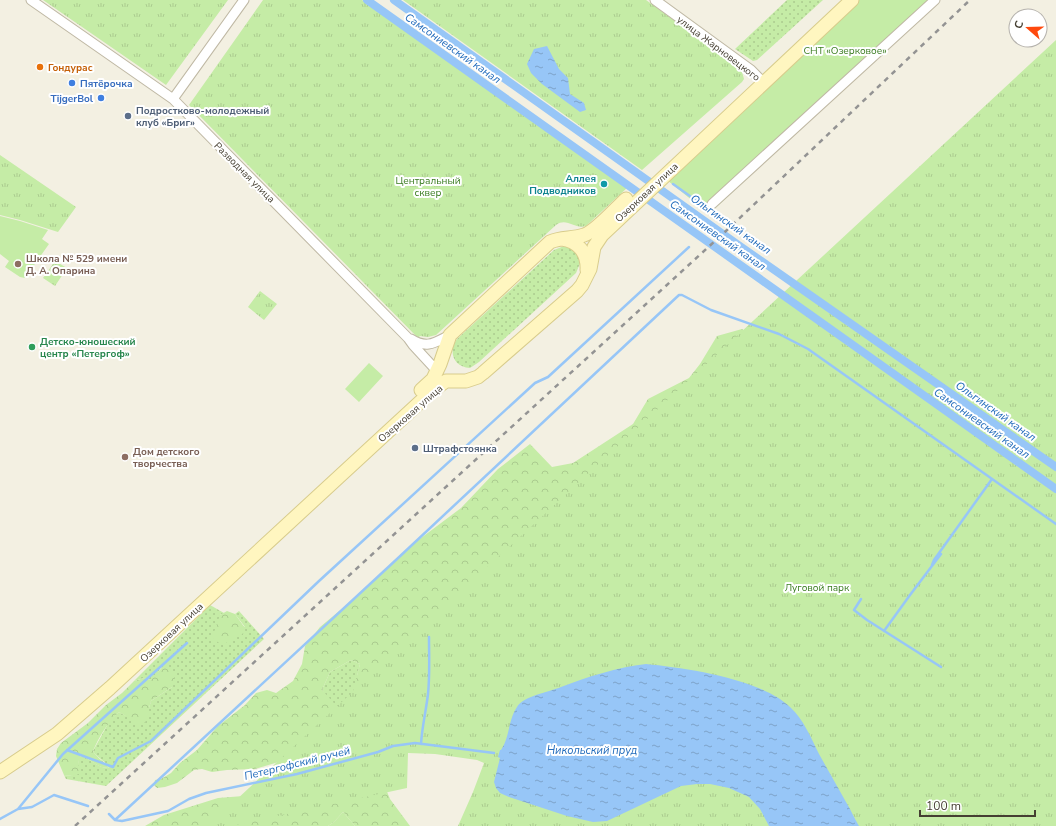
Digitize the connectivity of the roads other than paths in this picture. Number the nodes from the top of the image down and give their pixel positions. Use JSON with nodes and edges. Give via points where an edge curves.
{"nodes":[{"id":1,"x":31,"y":0,"type":"edge"},
{"id":2,"x":244,"y":0,"type":"edge"},
{"id":3,"x":655,"y":0,"type":"edge"},
{"id":4,"x":840,"y":0,"type":"edge"},
{"id":5,"x":852,"y":0,"type":"edge"},
{"id":6,"x":935,"y":0,"type":"edge"},
{"id":7,"x":761,"y":80,"type":"junction"},
{"id":8,"x":173,"y":99,"type":"junction"},
{"id":9,"x":630,"y":201,"type":"junction"},
{"id":10,"x":712,"y":204,"type":"dead end"},
{"id":11,"x":558,"y":239,"type":"junction"},
{"id":12,"x":586,"y":277,"type":"junction"},
{"id":13,"x":450,"y":335,"type":"junction"},
{"id":14,"x":408,"y":338,"type":"junction"},
{"id":15,"x":437,"y":371,"type":"junction"},
{"id":16,"x":446,"y":381,"type":"junction"},
{"id":17,"x":0,"y":763,"type":"edge"},
{"id":18,"x":0,"y":772,"type":"edge"}],
"edges":[{"from":1,"to":8,"type":"street","name":"Разводная улица"},
{"from":2,"to":8,"type":"street"},
{"from":3,"to":7,"type":"street","name":"улица Жарновецкого"},
{"from":4,"to":7,"type":"street","name":"Озерковая улица"},
{"from":5,"to":7,"type":"street","name":"Озерковая улица"},
{"from":6,"to":10,"type":"street"},
{"from":7,"to":9,"type":"street","name":"Озерковая улица"},
{"from":8,"to":14,"type":"street","name":"Разводная улица"},
{"from":9,"to":11,"type":"street","name":"Озерковая улица","via":[[589,233]]},
{"from":9,"to":12,"type":"street","name":"Озерковая улица","via":[[597,240],[592,264]]},
{"from":11,"to":12,"type":"street","via":[[569,240],[582,250],[588,267]]},
{"from":11,"to":13,"type":"street","name":"Озерковая улица","via":[[550,242]]},
{"from":12,"to":16,"type":"street","name":"Озерковая улица","via":[[577,291],[488,370],[472,379]]},
{"from":13,"to":14,"type":"street","name":"Озерковая улица","via":[[426,345]]},
{"from":13,"to":15,"type":"street","name":"Озерковая улица"},
{"from":14,"to":15,"type":"street","name":"Разводная улица"},
{"from":15,"to":16,"type":"street"},
{"from":15,"to":17,"type":"street","name":"Озерковая улица","via":[[429,383],[74,710],[54,727]]},
{"from":16,"to":18,"type":"street","name":"Озерковая улица","via":[[432,391],[94,702],[57,734]]}]}
